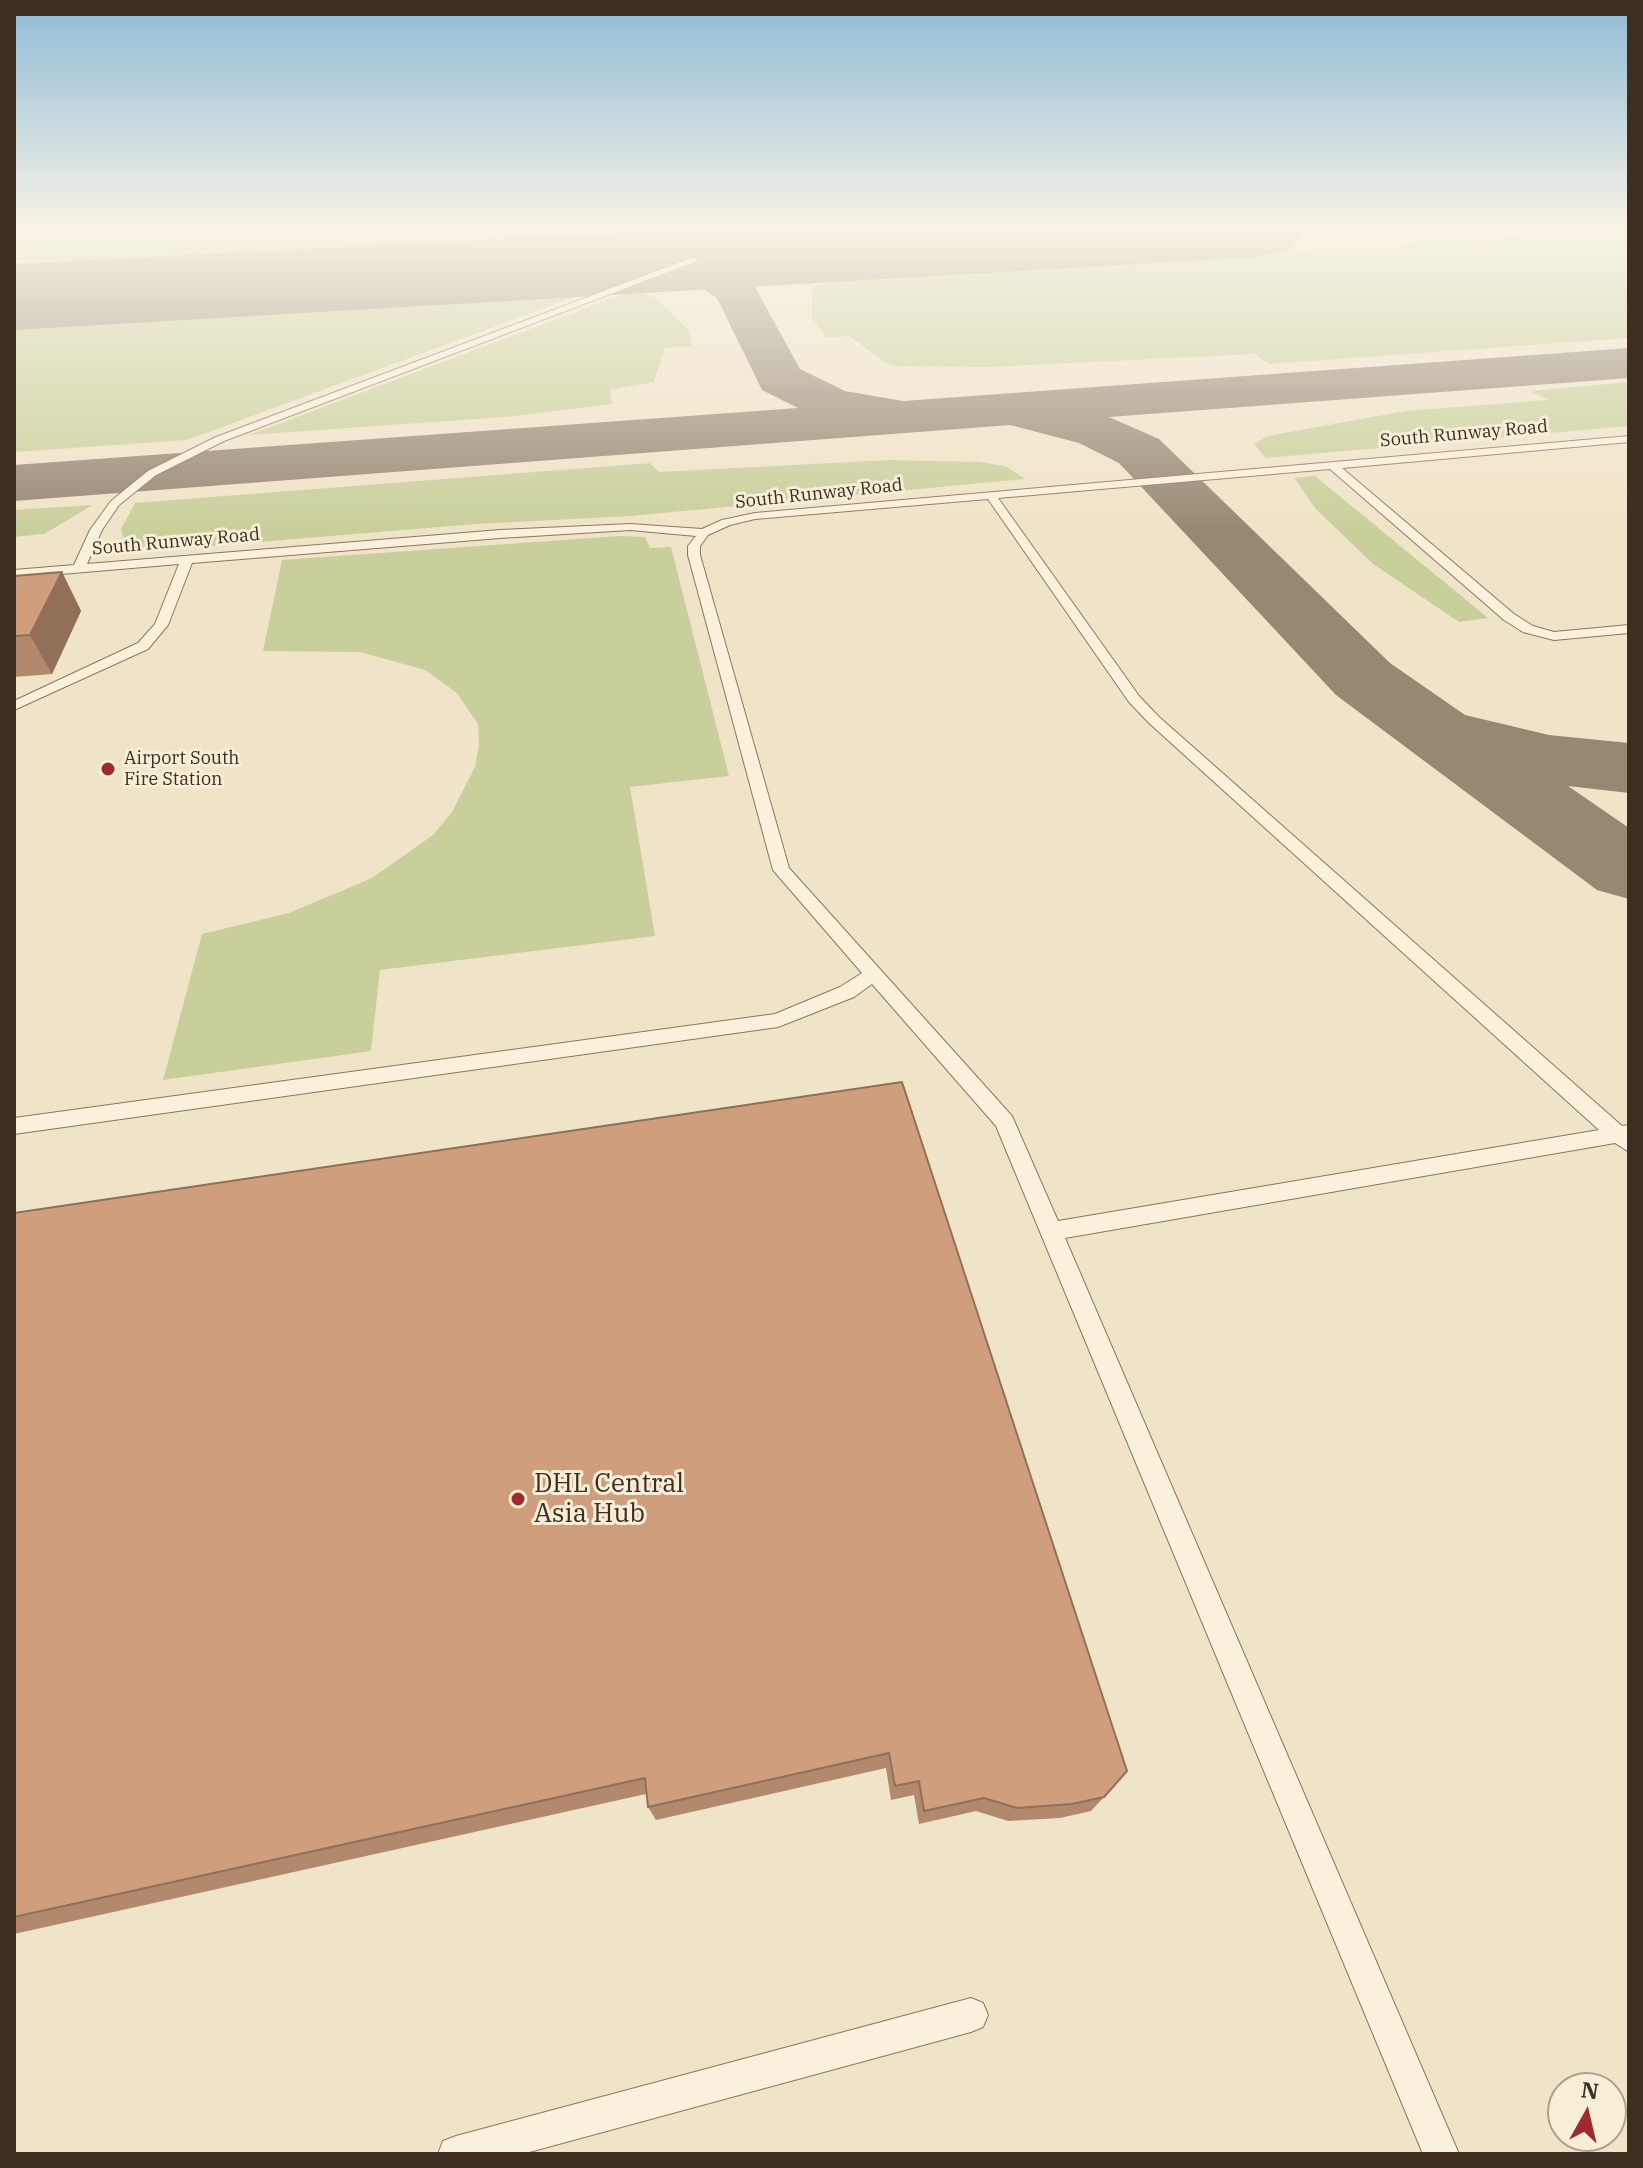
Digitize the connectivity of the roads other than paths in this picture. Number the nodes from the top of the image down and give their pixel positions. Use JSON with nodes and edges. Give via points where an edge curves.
{"nodes":[{"id":1,"x":509,"y":329,"type":"edge"},
{"id":2,"x":1629,"y":439,"type":"edge"},
{"id":3,"x":1331,"y":464,"type":"junction"},
{"id":4,"x":992,"y":497,"type":"junction"},
{"id":5,"x":704,"y":533,"type":"junction"},
{"id":6,"x":187,"y":560,"type":"junction"},
{"id":7,"x":79,"y":568,"type":"junction"},
{"id":8,"x":14,"y":574,"type":"edge"},
{"id":9,"x":1629,"y":629,"type":"edge"},
{"id":10,"x":14,"y":706,"type":"edge"},
{"id":11,"x":874,"y":974,"type":"junction"},
{"id":12,"x":14,"y":1126,"type":"edge"},
{"id":13,"x":1626,"y":1137,"type":"edge"},
{"id":14,"x":1052,"y":1231,"type":"junction"},
{"id":15,"x":971,"y":2015,"type":"dead end"},
{"id":16,"x":456,"y":2154,"type":"edge"},
{"id":17,"x":1441,"y":2154,"type":"edge"}],
"edges":[{"from":1,"to":7,"type":"lane","via":[[220,439],[152,473],[115,503]]},
{"from":2,"to":3,"type":"lane","name":"South Runway Road"},
{"from":3,"to":4,"type":"lane","name":"South Runway Road"},
{"from":3,"to":9,"type":"lane","via":[[1528,629],[1554,636]]},
{"from":4,"to":5,"type":"lane","name":"South Runway Road","via":[[755,516]]},
{"from":4,"to":13,"type":"lane","via":[[1154,720]]},
{"from":5,"to":6,"type":"lane","name":"South Runway Road","via":[[630,527]]},
{"from":5,"to":11,"type":"lane","via":[[694,555],[781,870]]},
{"from":6,"to":7,"type":"lane","name":"South Runway Road"},
{"from":6,"to":10,"type":"lane","via":[[161,625],[143,646]]},
{"from":7,"to":8,"type":"lane","name":"South Runway Road"},
{"from":11,"to":12,"type":"lane","via":[[847,992],[778,1020]]},
{"from":11,"to":14,"type":"lane","via":[[1005,1122]]},
{"from":13,"to":14,"type":"lane"},
{"from":14,"to":17,"type":"lane"},
{"from":15,"to":16,"type":"lane"}]}
